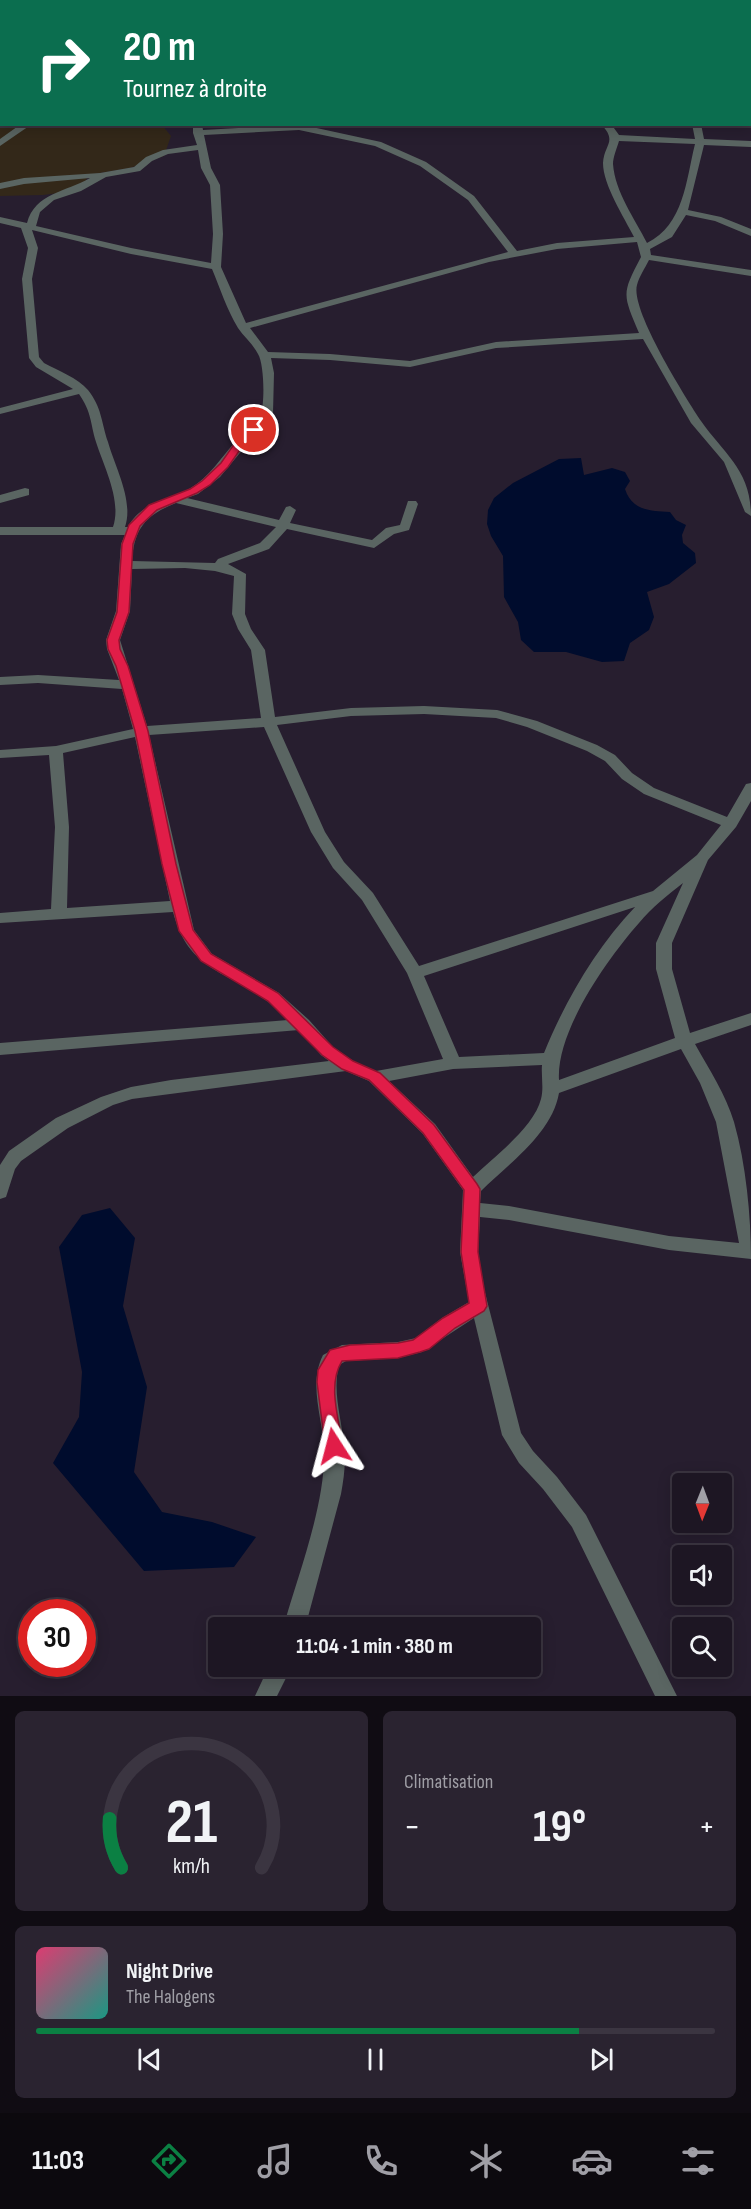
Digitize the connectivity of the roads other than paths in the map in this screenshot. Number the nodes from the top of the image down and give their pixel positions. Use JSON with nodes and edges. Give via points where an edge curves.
{"nodes":[{"id":1,"x":25,"y":126,"type":"edge"},
{"id":2,"x":312,"y":126,"type":"edge"},
{"id":3,"x":607,"y":126,"type":"edge"},
{"id":4,"x":696,"y":126,"type":"edge"},
{"id":5,"x":299,"y":127,"type":"junction"},
{"id":6,"x":198,"y":135,"type":"edge"},
{"id":7,"x":615,"y":138,"type":"junction"},
{"id":8,"x":700,"y":141,"type":"junction"},
{"id":9,"x":0,"y":142,"type":"edge"},
{"id":10,"x":751,"y":144,"type":"edge"},
{"id":11,"x":103,"y":175,"type":"junction"},
{"id":12,"x":0,"y":186,"type":"edge"},
{"id":13,"x":683,"y":212,"type":"junction"},
{"id":14,"x":0,"y":220,"type":"edge"},
{"id":15,"x":28,"y":226,"type":"junction"},
{"id":16,"x":751,"y":233,"type":"edge"},
{"id":17,"x":644,"y":248,"type":"junction"},
{"id":18,"x":513,"y":254,"type":"junction"},
{"id":19,"x":216,"y":267,"type":"junction"},
{"id":20,"x":751,"y":273,"type":"edge"},
{"id":21,"x":243,"y":327,"type":"junction"},
{"id":22,"x":646,"y":336,"type":"junction"},
{"id":23,"x":265,"y":356,"type":"junction"},
{"id":24,"x":82,"y":390,"type":"junction"},
{"id":25,"x":1,"y":408,"type":"edge"},
{"id":26,"x":25,"y":492,"type":"dead end"},
{"id":27,"x":0,"y":499,"type":"edge"},
{"id":28,"x":176,"y":499,"type":"junction"},
{"id":29,"x":412,"y":504,"type":"dead end"},
{"id":30,"x":290,"y":510,"type":"dead end"},
{"id":31,"x":751,"y":510,"type":"edge"},
{"id":32,"x":284,"y":524,"type":"junction"},
{"id":33,"x":0,"y":531,"type":"edge"},
{"id":34,"x":125,"y":531,"type":"junction"},
{"id":35,"x":125,"y":565,"type":"junction"},
{"id":36,"x":220,"y":568,"type":"junction"},
{"id":37,"x":0,"y":681,"type":"edge"},
{"id":38,"x":128,"y":685,"type":"junction"},
{"id":39,"x":269,"y":722,"type":"junction"},
{"id":40,"x":141,"y":731,"type":"junction"},
{"id":41,"x":56,"y":750,"type":"junction"},
{"id":42,"x":0,"y":754,"type":"edge"},
{"id":43,"x":751,"y":788,"type":"edge"},
{"id":44,"x":731,"y":824,"type":"junction"},
{"id":45,"x":702,"y":858,"type":"junction"},
{"id":46,"x":655,"y":895,"type":"junction"},
{"id":47,"x":179,"y":906,"type":"junction"},
{"id":48,"x":59,"y":914,"type":"junction"},
{"id":49,"x":0,"y":918,"type":"edge"},
{"id":50,"x":415,"y":973,"type":"junction"},
{"id":51,"x":751,"y":1019,"type":"edge"},
{"id":52,"x":303,"y":1024,"type":"junction"},
{"id":53,"x":684,"y":1040,"type":"junction"},
{"id":54,"x":0,"y":1049,"type":"edge"},
{"id":55,"x":551,"y":1059,"type":"junction"},
{"id":56,"x":453,"y":1063,"type":"junction"},
{"id":57,"x":347,"y":1065,"type":"junction"},
{"id":58,"x":375,"y":1077,"type":"junction"},
{"id":59,"x":552,"y":1089,"type":"junction"},
{"id":60,"x":472,"y":1189,"type":"junction"},
{"id":61,"x":0,"y":1192,"type":"edge"},
{"id":62,"x":471,"y":1209,"type":"junction"},
{"id":63,"x":751,"y":1251,"type":"edge"},
{"id":64,"x":478,"y":1306,"type":"junction"},
{"id":65,"x":297,"y":1617,"type":"edge"},
{"id":66,"x":276,"y":1677,"type":"edge"},
{"id":67,"x":266,"y":1696,"type":"edge"},
{"id":68,"x":666,"y":1696,"type":"edge"}],
"edges":[{"from":1,"to":9,"type":"street"},
{"from":2,"to":5,"type":"street"},
{"from":3,"to":7,"type":"street"},
{"from":4,"to":8,"type":"street"},
{"from":5,"to":6,"type":"street"},
{"from":5,"to":18,"type":"street","via":[[378,144],[423,164],[471,198]]},
{"from":6,"to":11,"type":"street","via":[[137,168]]},
{"from":6,"to":19,"type":"street","via":[[206,168],[215,185]]},
{"from":7,"to":8,"type":"street"},
{"from":7,"to":17,"type":"street","via":[[608,162],[610,172]]},
{"from":8,"to":10,"type":"street"},
{"from":8,"to":13,"type":"street"},
{"from":11,"to":12,"type":"street"},
{"from":11,"to":15,"type":"street","via":[[43,203]]},
{"from":13,"to":16,"type":"street","via":[[718,219]]},
{"from":13,"to":17,"type":"street","via":[[668,236]]},
{"from":14,"to":15,"type":"street"},
{"from":15,"to":19,"type":"street"},
{"from":15,"to":24,"type":"street","via":[[33,248],[27,279],[34,358]]},
{"from":17,"to":18,"type":"street","via":[[557,246]]},
{"from":17,"to":20,"type":"street"},
{"from":17,"to":22,"type":"street","via":[[630,293]]},
{"from":18,"to":21,"type":"street"},
{"from":19,"to":21,"type":"street"},
{"from":21,"to":23,"type":"street"},
{"from":22,"to":23,"type":"street","via":[[496,345],[410,364]]},
{"from":22,"to":31,"type":"street","via":[[697,423],[729,461]]},
{"from":23,"to":28,"type":"street","via":[[268,404],[259,425],[216,474]]},
{"from":24,"to":25,"type":"street"},
{"from":24,"to":34,"type":"street","via":[[97,414],[102,442],[114,467]]},
{"from":26,"to":27,"type":"street"},
{"from":28,"to":32,"type":"street"},
{"from":28,"to":34,"type":"street","via":[[149,510]]},
{"from":29,"to":32,"type":"street","via":[[405,526],[390,531],[374,544]]},
{"from":30,"to":32,"type":"street"},
{"from":32,"to":36,"type":"street","via":[[274,541],[222,562]]},
{"from":33,"to":34,"type":"street"},
{"from":34,"to":35,"type":"street"},
{"from":35,"to":36,"type":"street"},
{"from":35,"to":38,"type":"street","via":[[123,612],[113,640]]},
{"from":36,"to":39,"type":"street","via":[[240,574],[238,613],[258,650]]},
{"from":37,"to":38,"type":"street","via":[[38,679]]},
{"from":38,"to":40,"type":"street"},
{"from":39,"to":40,"type":"street"},
{"from":39,"to":44,"type":"street","via":[[392,710],[459,711],[517,719],[592,748],[649,791]]},
{"from":39,"to":50,"type":"street","via":[[318,832],[338,865],[368,897]]},
{"from":40,"to":41,"type":"street"},
{"from":40,"to":47,"type":"street"},
{"from":41,"to":42,"type":"street"},
{"from":41,"to":48,"type":"street","via":[[62,827]]},
{"from":43,"to":44,"type":"street"},
{"from":44,"to":45,"type":"street"},
{"from":45,"to":46,"type":"street"},
{"from":45,"to":53,"type":"street","via":[[662,955]]},
{"from":46,"to":50,"type":"street"},
{"from":46,"to":55,"type":"street","via":[[625,928],[590,980]]},
{"from":47,"to":48,"type":"street"},
{"from":47,"to":52,"type":"street","via":[[186,931],[206,958],[273,997]]},
{"from":48,"to":49,"type":"street"},
{"from":50,"to":56,"type":"street"},
{"from":51,"to":53,"type":"street"},
{"from":52,"to":54,"type":"street"},
{"from":52,"to":57,"type":"street","via":[[327,1051]]},
{"from":53,"to":59,"type":"street"},
{"from":53,"to":63,"type":"street","via":[[725,1122]]},
{"from":55,"to":56,"type":"street"},
{"from":55,"to":59,"type":"street"},
{"from":56,"to":58,"type":"street"},
{"from":57,"to":58,"type":"street"},
{"from":57,"to":61,"type":"street","via":[[171,1086],[107,1101],[62,1123],[15,1156]]},
{"from":58,"to":60,"type":"street","via":[[429,1129]]},
{"from":59,"to":60,"type":"street","via":[[538,1121]]},
{"from":60,"to":62,"type":"street"},
{"from":62,"to":63,"type":"street","via":[[669,1243]]},
{"from":62,"to":64,"type":"street","via":[[469,1252]]},
{"from":64,"to":65,"type":"street","via":[[422,1344],[398,1350],[342,1353],[330,1361],[326,1390],[335,1473]]},
{"from":64,"to":68,"type":"street","via":[[512,1435],[579,1521]]},
{"from":66,"to":67,"type":"street"}]}
